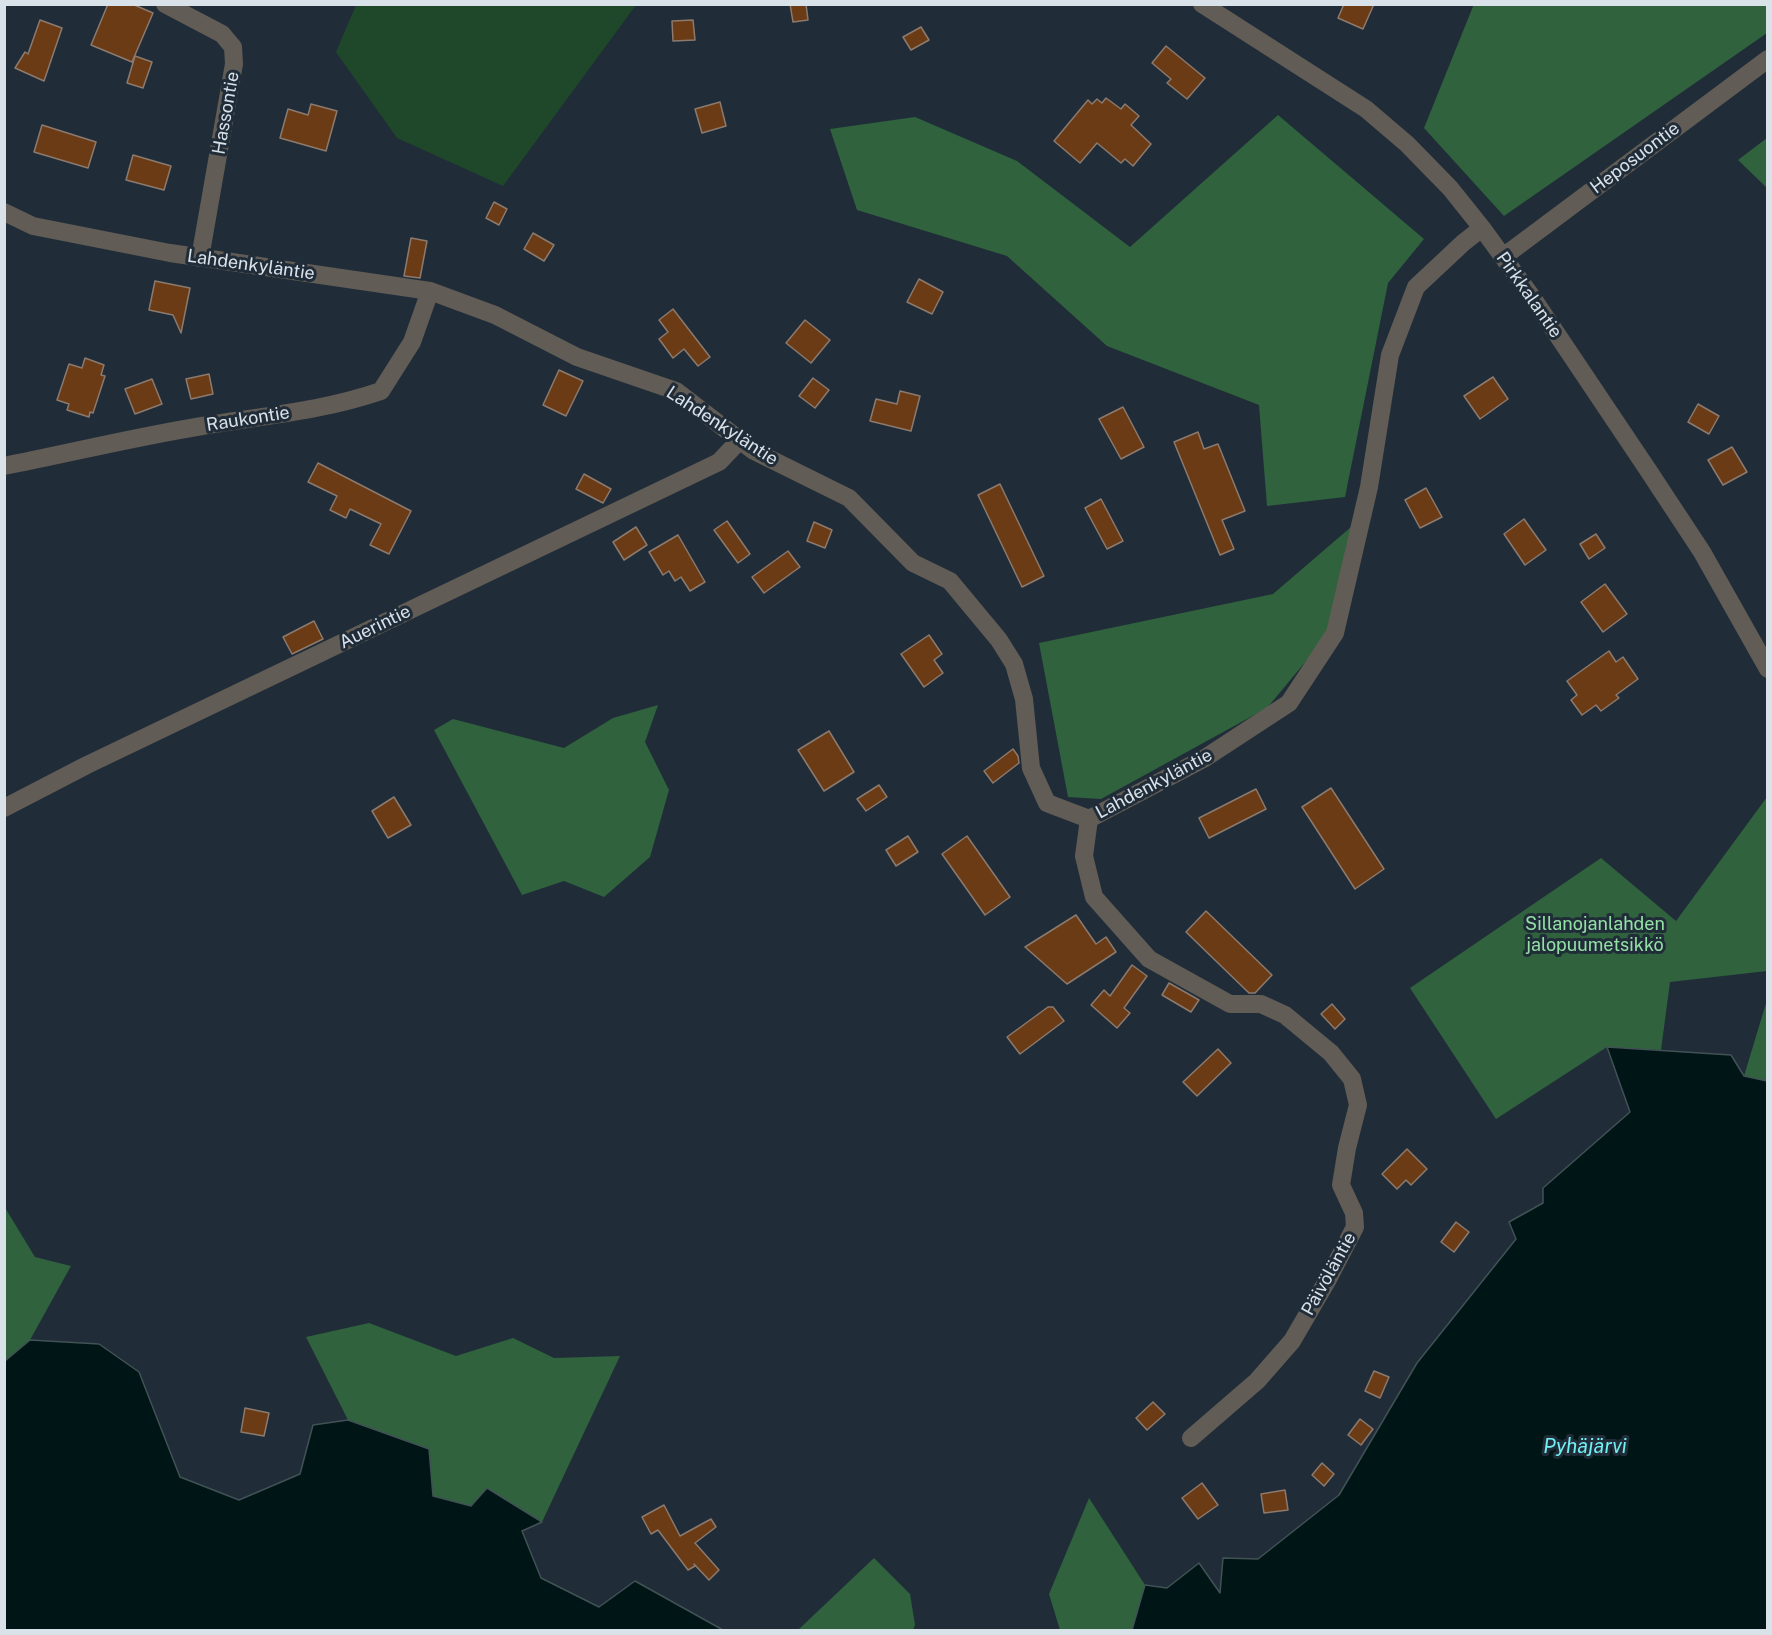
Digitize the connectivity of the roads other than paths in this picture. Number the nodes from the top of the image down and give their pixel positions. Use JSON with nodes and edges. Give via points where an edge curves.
{"nodes":[{"id":1,"x":165,"y":4,"type":"edge"},
{"id":2,"x":1202,"y":4,"type":"edge"},
{"id":3,"x":1767,"y":59,"type":"edge"},
{"id":4,"x":4,"y":212,"type":"edge"},
{"id":5,"x":1482,"y":228,"type":"junction"},
{"id":6,"x":1503,"y":257,"type":"junction"},
{"id":7,"x":200,"y":258,"type":"junction"},
{"id":8,"x":430,"y":291,"type":"junction"},
{"id":9,"x":740,"y":440,"type":"junction"},
{"id":10,"x":4,"y":466,"type":"edge"},
{"id":11,"x":1767,"y":669,"type":"edge"},
{"id":12,"x":4,"y":808,"type":"edge"},
{"id":13,"x":1089,"y":819,"type":"junction"},
{"id":14,"x":1191,"y":1438,"type":"dead end"}],
"edges":[{"from":1,"to":7,"type":"street","name":"Hassontie","via":[[222,34],[232,47],[234,64]]},
{"from":2,"to":5,"type":"street","name":"Pirkkalantie","via":[[1366,110],[1407,144]]},
{"from":3,"to":6,"type":"street","name":"Heposuontie"},
{"from":4,"to":7,"type":"street","name":"Lahdenkyläntie","via":[[33,226]]},
{"from":5,"to":6,"type":"street","name":"Pirkkalantie"},
{"from":5,"to":13,"type":"street","name":"Lahdenkyläntie","via":[[1416,287],[1390,355],[1370,487],[1335,633],[1303,683],[1289,703],[1205,759]]},
{"from":6,"to":11,"type":"street","name":"Pirkkalantie","via":[[1696,543]]},
{"from":7,"to":8,"type":"street","name":"Lahdenkyläntie"},
{"from":8,"to":9,"type":"street","name":"Lahdenkyläntie","via":[[495,315],[577,357],[676,391]]},
{"from":8,"to":10,"type":"street","name":"Raukontie","via":[[412,342],[381,391],[326,407],[190,428]]},
{"from":9,"to":12,"type":"street","name":"Auerintie","via":[[719,462]]},
{"from":9,"to":13,"type":"street","name":"Lahdenkyläntie","via":[[754,451],[849,498],[913,563],[950,581],[1014,664],[1024,699],[1031,768],[1047,803]]},
{"from":13,"to":14,"type":"street","name":"Päivöläntie","via":[[1084,856],[1094,897],[1149,958],[1230,1004],[1261,1004],[1285,1015],[1338,1061],[1352,1079],[1358,1105],[1341,1185],[1356,1227],[1292,1341],[1257,1381]]}]}
